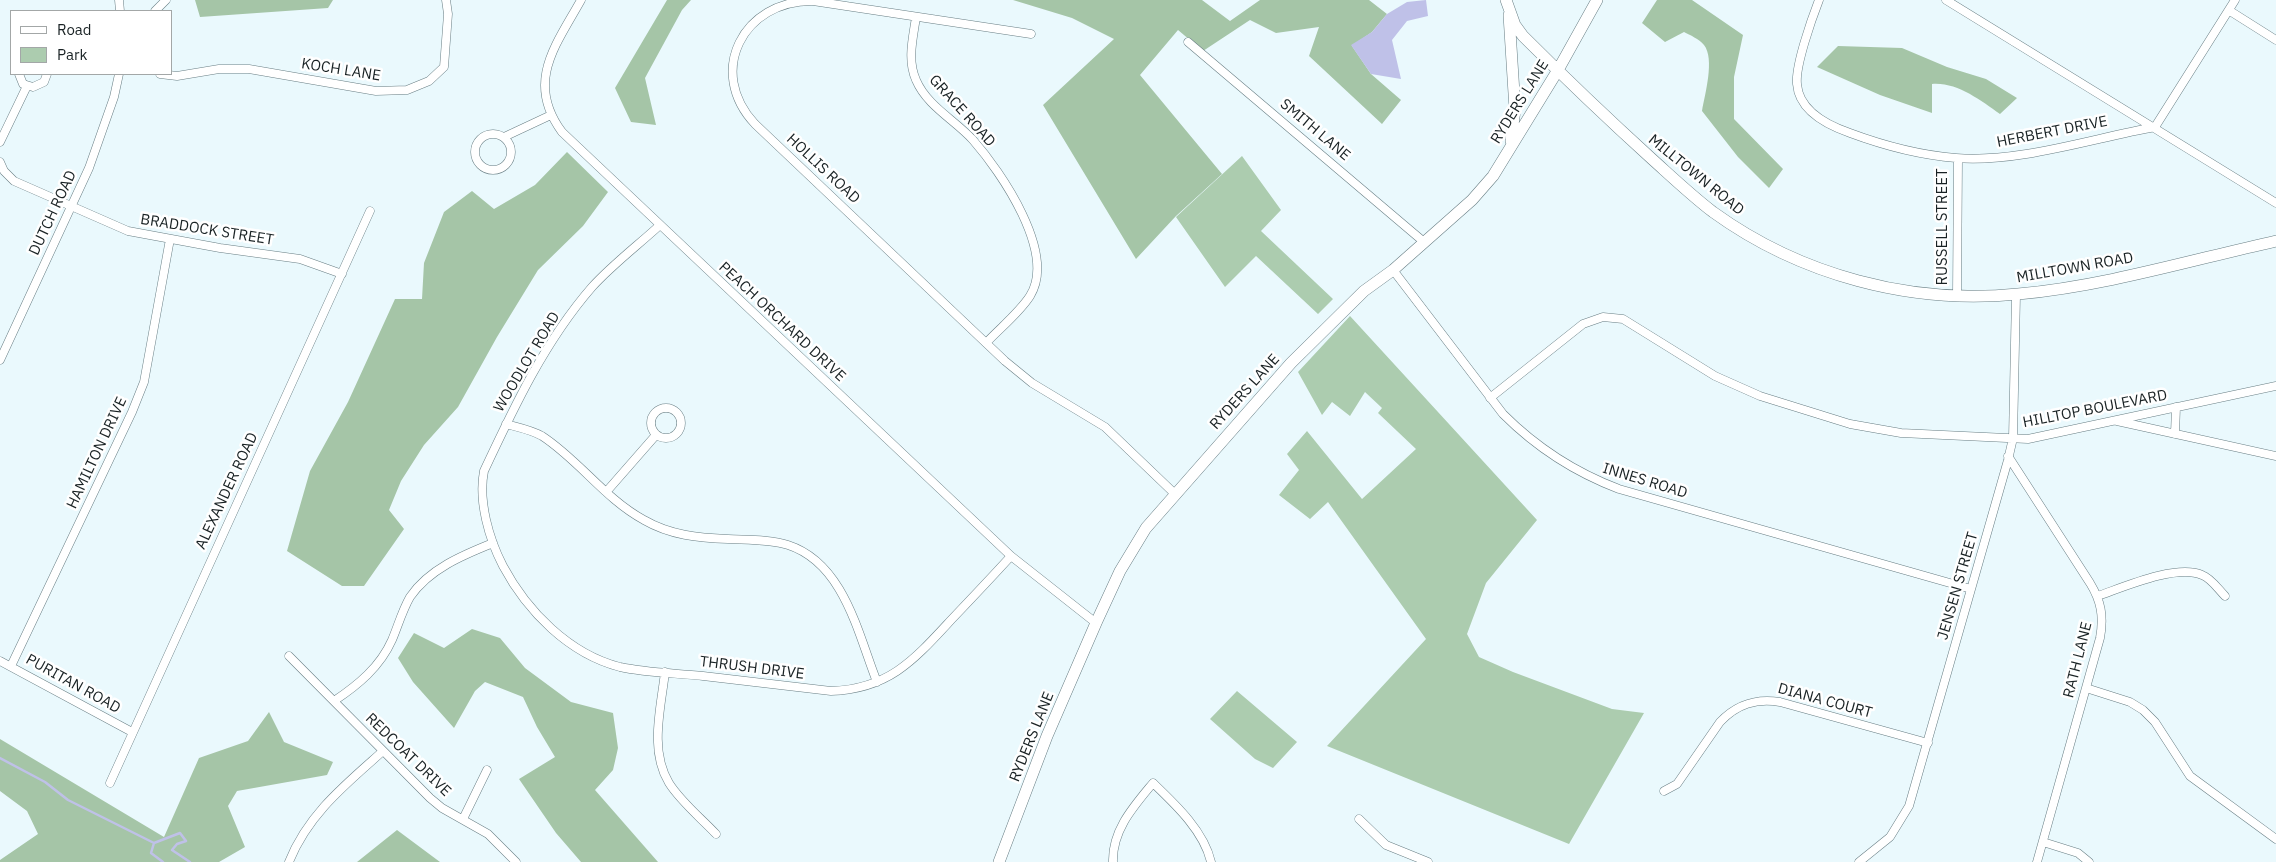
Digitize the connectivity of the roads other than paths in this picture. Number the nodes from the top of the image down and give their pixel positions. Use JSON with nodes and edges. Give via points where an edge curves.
{"nodes":[{"id":1,"x":166,"y":0,"type":"edge"},
{"id":2,"x":446,"y":0,"type":"edge"},
{"id":3,"x":581,"y":0,"type":"edge"},
{"id":4,"x":1598,"y":0,"type":"edge"},
{"id":5,"x":1819,"y":0,"type":"edge"},
{"id":6,"x":1946,"y":0,"type":"edge"},
{"id":7,"x":2235,"y":0,"type":"edge"},
{"id":8,"x":1507,"y":4,"type":"edge"},
{"id":9,"x":156,"y":10,"type":"edge"},
{"id":10,"x":2230,"y":11,"type":"junction"},
{"id":11,"x":916,"y":17,"type":"junction"},
{"id":12,"x":1032,"y":34,"type":"dead end"},
{"id":13,"x":2276,"y":40,"type":"edge"},
{"id":14,"x":1188,"y":42,"type":"dead end"},
{"id":15,"x":1558,"y":70,"type":"junction"},
{"id":16,"x":18,"y":75,"type":"edge"},
{"id":17,"x":47,"y":75,"type":"edge"},
{"id":18,"x":118,"y":75,"type":"edge"},
{"id":19,"x":168,"y":75,"type":"edge"},
{"id":20,"x":27,"y":86,"type":"junction"},
{"id":21,"x":552,"y":115,"type":"junction"},
{"id":22,"x":2155,"y":127,"type":"junction"},
{"id":23,"x":504,"y":138,"type":"junction"},
{"id":24,"x":0,"y":142,"type":"edge"},
{"id":25,"x":1511,"y":146,"type":"junction"},
{"id":26,"x":1958,"y":158,"type":"junction"},
{"id":27,"x":0,"y":162,"type":"edge"},
{"id":28,"x":2276,"y":203,"type":"edge"},
{"id":29,"x":71,"y":206,"type":"junction"},
{"id":30,"x":370,"y":211,"type":"dead end"},
{"id":31,"x":660,"y":225,"type":"junction"},
{"id":32,"x":170,"y":239,"type":"junction"},
{"id":33,"x":2276,"y":241,"type":"edge"},
{"id":34,"x":1424,"y":242,"type":"junction"},
{"id":35,"x":1393,"y":270,"type":"junction"},
{"id":36,"x":342,"y":274,"type":"junction"},
{"id":37,"x":2016,"y":295,"type":"junction"},
{"id":38,"x":1957,"y":296,"type":"junction"},
{"id":39,"x":986,"y":343,"type":"junction"},
{"id":40,"x":0,"y":360,"type":"edge"},
{"id":41,"x":2276,"y":386,"type":"edge"},
{"id":42,"x":1490,"y":398,"type":"junction"},
{"id":43,"x":2176,"y":408,"type":"junction"},
{"id":44,"x":2114,"y":421,"type":"junction"},
{"id":45,"x":506,"y":424,"type":"junction"},
{"id":46,"x":2175,"y":434,"type":"junction"},
{"id":47,"x":656,"y":435,"type":"junction"},
{"id":48,"x":2013,"y":438,"type":"junction"},
{"id":49,"x":2008,"y":456,"type":"junction"},
{"id":50,"x":2276,"y":456,"type":"edge"},
{"id":51,"x":607,"y":491,"type":"junction"},
{"id":52,"x":1175,"y":494,"type":"junction"},
{"id":53,"x":493,"y":543,"type":"junction"},
{"id":54,"x":1012,"y":556,"type":"junction"},
{"id":55,"x":1971,"y":589,"type":"junction"},
{"id":56,"x":2098,"y":596,"type":"junction"},
{"id":57,"x":2224,"y":596,"type":"dead end"},
{"id":58,"x":1096,"y":623,"type":"junction"},
{"id":59,"x":289,"y":656,"type":"dead end"},
{"id":60,"x":0,"y":661,"type":"edge"},
{"id":61,"x":11,"y":666,"type":"junction"},
{"id":62,"x":665,"y":672,"type":"junction"},
{"id":63,"x":877,"y":682,"type":"junction"},
{"id":64,"x":2086,"y":688,"type":"junction"},
{"id":65,"x":334,"y":701,"type":"junction"},
{"id":66,"x":132,"y":732,"type":"junction"},
{"id":67,"x":1928,"y":743,"type":"junction"},
{"id":68,"x":383,"y":751,"type":"junction"},
{"id":69,"x":488,"y":770,"type":"dead end"},
{"id":70,"x":110,"y":783,"type":"dead end"},
{"id":71,"x":1664,"y":791,"type":"dead end"},
{"id":72,"x":463,"y":819,"type":"junction"},
{"id":73,"x":1359,"y":819,"type":"dead end"},
{"id":74,"x":716,"y":834,"type":"dead end"},
{"id":75,"x":2276,"y":839,"type":"edge"},
{"id":76,"x":2043,"y":842,"type":"junction"},
{"id":77,"x":289,"y":862,"type":"edge"},
{"id":78,"x":516,"y":862,"type":"edge"},
{"id":79,"x":999,"y":862,"type":"edge"},
{"id":80,"x":1113,"y":862,"type":"edge"},
{"id":81,"x":1210,"y":862,"type":"edge"},
{"id":82,"x":1428,"y":862,"type":"edge"},
{"id":83,"x":1859,"y":862,"type":"edge"},
{"id":84,"x":2037,"y":862,"type":"edge"},
{"id":85,"x":2089,"y":862,"type":"edge"}],
"edges":[{"from":1,"to":9,"type":"street"},
{"from":2,"to":19,"type":"street","name":"KOCH LANE","via":[[444,67],[428,81],[408,90],[376,91],[250,69]]},
{"from":3,"to":21,"type":"street","name":"PEACH ORCHARD DRIVE","via":[[547,64],[545,88]]},
{"from":4,"to":15,"type":"main road","name":"RYDERS LANE"},
{"from":5,"to":26,"type":"street","name":"HERBERT DRIVE","via":[[1796,84],[1802,101],[1833,127],[1905,151]]},
{"from":6,"to":22,"type":"street","name":"HERBERT DRIVE"},
{"from":7,"to":10,"type":"street"},
{"from":8,"to":15,"type":"main road","name":"MILLTOWN ROAD","via":[[1523,36]]},
{"from":8,"to":25,"type":"main road","via":[[1515,109]]},
{"from":10,"to":13,"type":"street"},
{"from":10,"to":22,"type":"street"},
{"from":11,"to":12,"type":"street","name":"HOLLIS ROAD"},
{"from":11,"to":39,"type":"street","name":"GRACE ROAD","via":[[911,55],[918,86],[973,140],[1014,195],[1029,228],[1036,258],[1036,280],[1030,295]]},
{"from":11,"to":39,"type":"street","name":"HOLLIS ROAD","via":[[813,1],[798,0],[777,6],[758,17],[739,41],[733,62],[734,84],[741,106],[755,124]]},
{"from":14,"to":34,"type":"street","name":"SMITH LANE"},
{"from":15,"to":25,"type":"main road","name":"RYDERS LANE"},
{"from":15,"to":38,"type":"main road","name":"MILLTOWN ROAD","via":[[1689,192],[1736,227],[1780,252],[1805,264],[1868,283]]},
{"from":16,"to":20,"type":"street"},
{"from":17,"to":20,"type":"street","via":[[38,86]]},
{"from":18,"to":29,"type":"street","name":"DUTCH ROAD","via":[[99,143]]},
{"from":20,"to":24,"type":"street"},
{"from":21,"to":23,"type":"street"},
{"from":21,"to":31,"type":"street","name":"PEACH ORCHARD DRIVE","via":[[567,138]]},
{"from":22,"to":26,"type":"street","name":"HERBERT DRIVE","via":[[2020,155]]},
{"from":22,"to":28,"type":"street","name":"HERBERT DRIVE"},
{"from":23,"to":23,"type":"street","via":[[488,135],[479,141],[476,157],[482,166],[498,169],[507,162],[511,150]]},
{"from":25,"to":34,"type":"main road","name":"RYDERS LANE","via":[[1493,176],[1472,200]]},
{"from":26,"to":38,"type":"street","name":"RUSSELL STREET"},
{"from":27,"to":29,"type":"street","name":"BRADDOCK STREET","via":[[14,181]]},
{"from":29,"to":32,"type":"street","name":"BRADDOCK STREET","via":[[128,231]]},
{"from":29,"to":40,"type":"street","name":"DUTCH ROAD"},
{"from":30,"to":36,"type":"street","name":"ALEXANDER ROAD"},
{"from":31,"to":45,"type":"street","name":"WOODLOT ROAD","via":[[593,287],[576,308],[544,355]]},
{"from":31,"to":54,"type":"street","name":"PEACH ORCHARD DRIVE"},
{"from":32,"to":36,"type":"street","name":"BRADDOCK STREET","via":[[300,259]]},
{"from":32,"to":61,"type":"street","name":"HAMILTON DRIVE","via":[[144,382]]},
{"from":33,"to":37,"type":"main road","name":"MILLTOWN ROAD","via":[[2089,283]]},
{"from":34,"to":35,"type":"main road","name":"RYDERS LANE"},
{"from":35,"to":42,"type":"street","name":"INNES ROAD"},
{"from":35,"to":52,"type":"main road","name":"RYDERS LANE","via":[[1364,291],[1291,363]]},
{"from":36,"to":66,"type":"street","name":"ALEXANDER ROAD"},
{"from":37,"to":38,"type":"main road","name":"MILLTOWN ROAD"},
{"from":37,"to":48,"type":"street","name":"JENSEN STREET"},
{"from":39,"to":52,"type":"street","name":"HOLLIS ROAD","via":[[1032,383],[1105,427]]},
{"from":41,"to":43,"type":"street","name":"HILLTOP BOULEVARD"},
{"from":42,"to":48,"type":"street","name":"HILLTOP BOULEVARD","via":[[1583,324],[1613,317],[1631,322],[1716,376],[1809,413],[1900,434]]},
{"from":42,"to":55,"type":"street","name":"INNES ROAD","via":[[1523,434],[1545,452],[1594,480],[1619,490]]},
{"from":43,"to":44,"type":"street","name":"HILLTOP BOULEVARD"},
{"from":43,"to":46,"type":"street"},
{"from":44,"to":46,"type":"street"},
{"from":44,"to":48,"type":"street","name":"HILLTOP BOULEVARD","via":[[2028,439]]},
{"from":45,"to":51,"type":"street","via":[[540,435]]},
{"from":45,"to":53,"type":"street","name":"WOODLOT ROAD","via":[[482,481]]},
{"from":46,"to":50,"type":"street"},
{"from":47,"to":47,"type":"street","via":[[670,438],[679,432],[681,418],[676,410],[666,407],[653,415],[651,424]]},
{"from":47,"to":51,"type":"street"},
{"from":48,"to":49,"type":"street","name":"JENSEN STREET"},
{"from":49,"to":55,"type":"street","name":"JENSEN STREET"},
{"from":49,"to":56,"type":"street","name":"RATH LANE"},
{"from":51,"to":63,"type":"street","via":[[631,512],[671,532],[700,538],[779,543],[813,558],[838,585]]},
{"from":52,"to":58,"type":"main road","name":"RYDERS LANE","via":[[1146,528],[1120,571]]},
{"from":53,"to":62,"type":"street","name":"THRUSH DRIVE","via":[[521,596],[549,627],[566,640],[620,667]]},
{"from":53,"to":65,"type":"street","via":[[460,556],[422,583],[411,597],[382,657],[356,687]]},
{"from":54,"to":58,"type":"street","name":"PEACH ORCHARD DRIVE"},
{"from":54,"to":63,"type":"street","name":"THRUSH DRIVE","via":[[913,661]]},
{"from":55,"to":67,"type":"street","name":"JENSEN STREET"},
{"from":56,"to":57,"type":"street","via":[[2177,572],[2204,576]]},
{"from":56,"to":64,"type":"street","name":"RATH LANE","via":[[2102,625]]},
{"from":58,"to":79,"type":"main road","name":"RYDERS LANE","via":[[1047,736]]},
{"from":59,"to":65,"type":"street","name":"REDCOAT DRIVE"},
{"from":60,"to":61,"type":"street","name":"PURITAN ROAD"},
{"from":61,"to":66,"type":"street","name":"PURITAN ROAD"},
{"from":62,"to":63,"type":"street","name":"THRUSH DRIVE","via":[[831,691],[856,689]]},
{"from":62,"to":74,"type":"street","via":[[658,744],[662,768],[674,789]]},
{"from":64,"to":75,"type":"street","via":[[2130,702],[2143,710],[2155,722],[2190,776]]},
{"from":64,"to":76,"type":"street","name":"RATH LANE"},
{"from":65,"to":68,"type":"street","name":"REDCOAT DRIVE"},
{"from":66,"to":70,"type":"street","name":"ALEXANDER ROAD"},
{"from":67,"to":71,"type":"street","name":"DIANA COURT","via":[[1780,702],[1756,700],[1728,713],[1677,784]]},
{"from":67,"to":83,"type":"street","name":"JENSEN STREET","via":[[1904,817],[1882,846]]},
{"from":68,"to":72,"type":"street","name":"REDCOAT DRIVE","via":[[430,798]]},
{"from":68,"to":77,"type":"street","via":[[327,801],[303,834]]},
{"from":69,"to":72,"type":"street"},
{"from":72,"to":78,"type":"street","name":"REDCOAT DRIVE","via":[[488,834]]},
{"from":73,"to":82,"type":"street","via":[[1386,845]]},
{"from":76,"to":84,"type":"street","name":"RATH LANE"},
{"from":76,"to":85,"type":"street","via":[[2078,853]]},
{"from":80,"to":81,"type":"street","via":[[1113,851],[1125,818],[1153,782],[1183,813],[1209,853]]}]}
